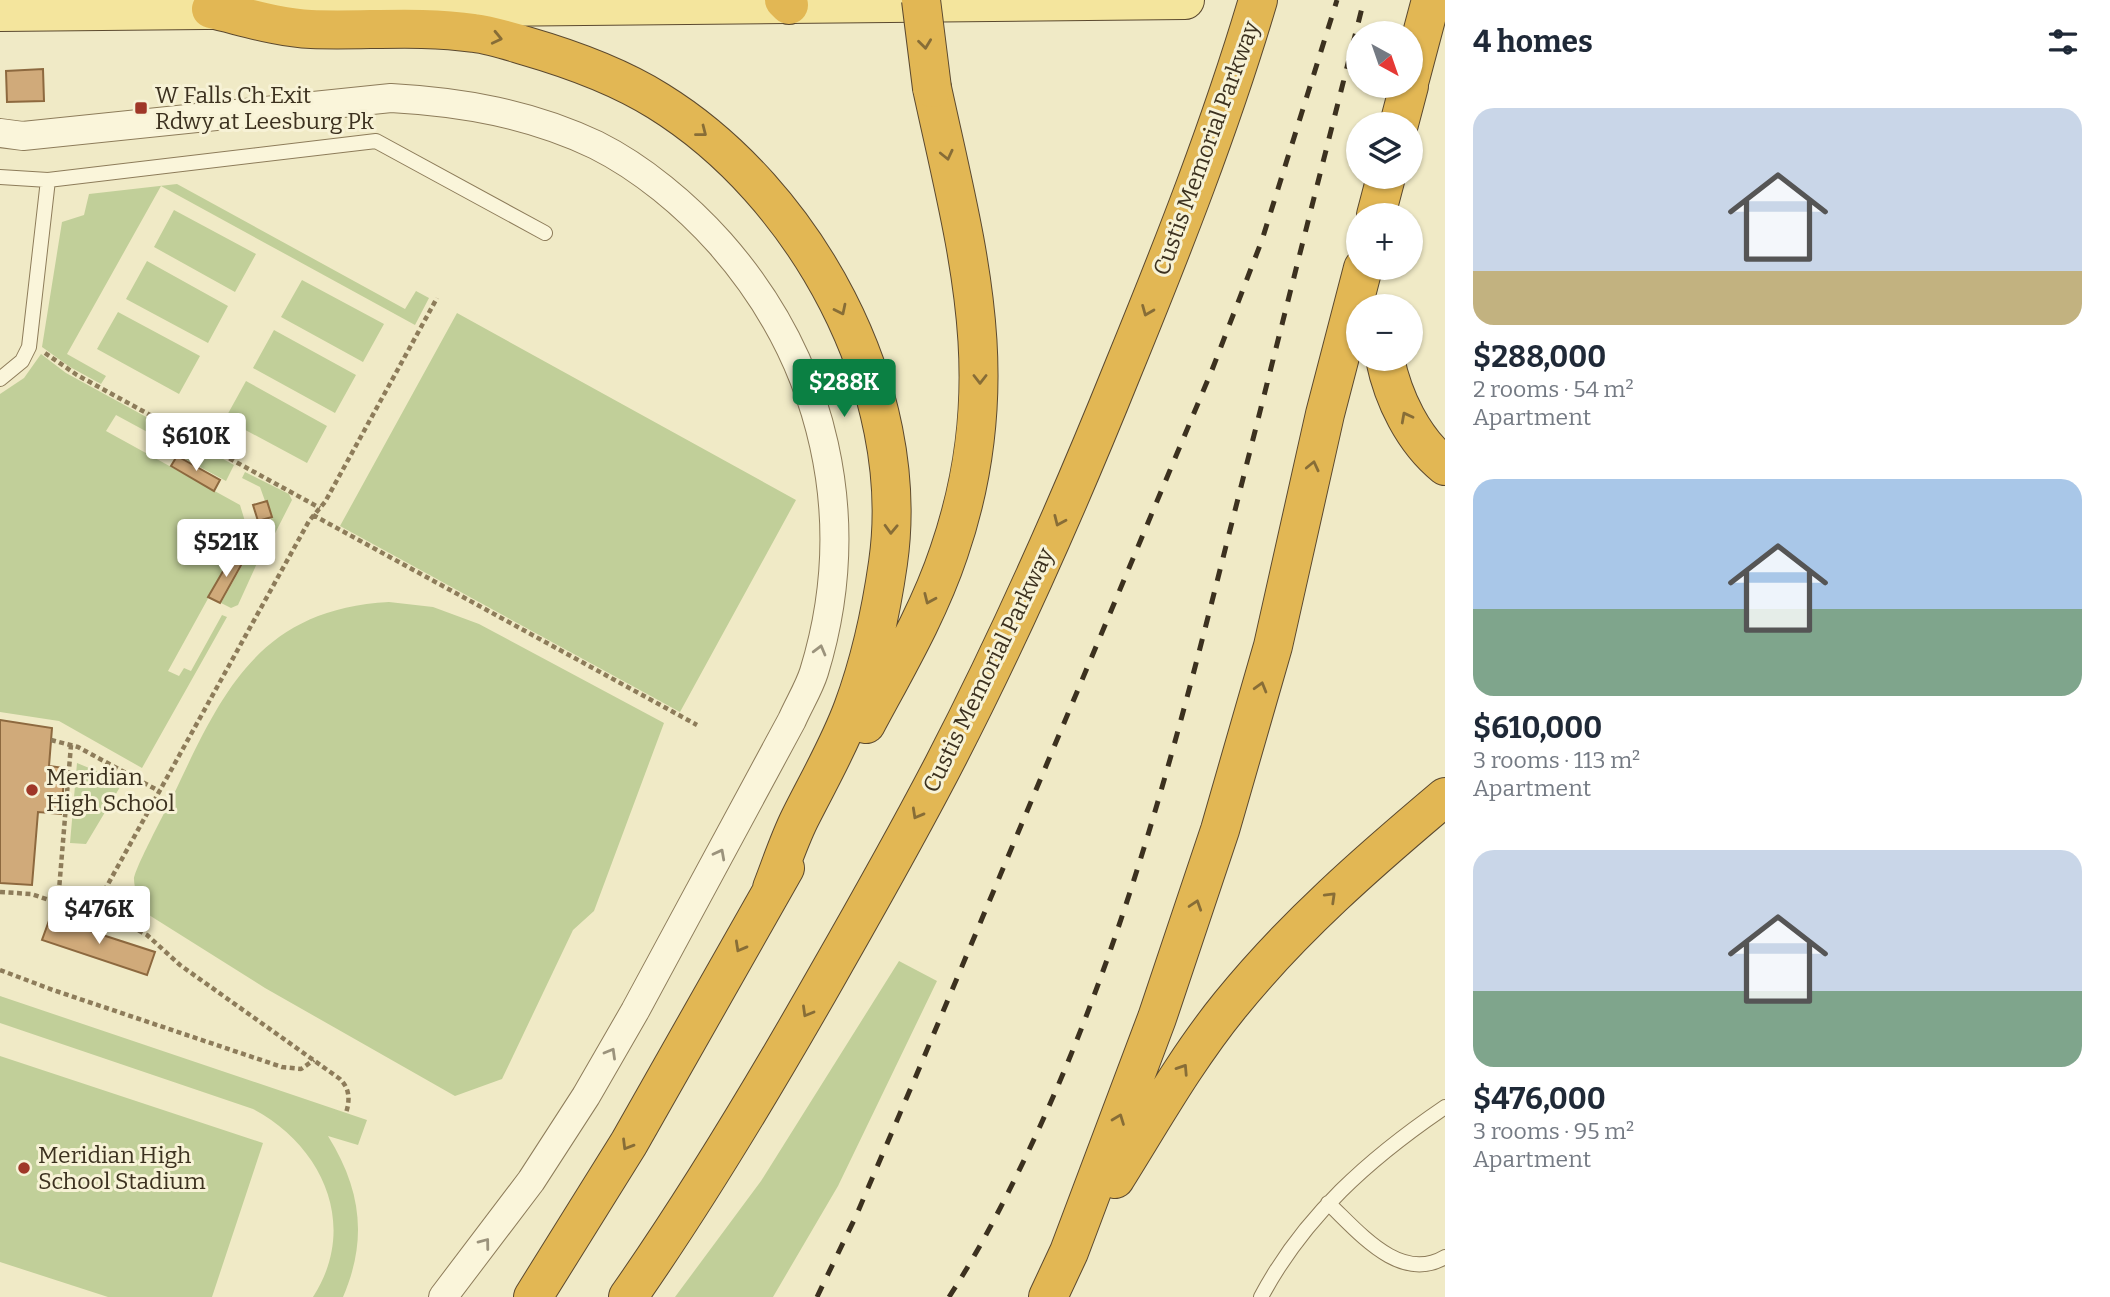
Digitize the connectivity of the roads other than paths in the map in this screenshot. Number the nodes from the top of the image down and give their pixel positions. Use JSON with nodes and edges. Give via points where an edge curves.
{"nodes":[{"id":1,"x":921,"y":0,"type":"edge"},
{"id":2,"x":1185,"y":0,"type":"edge"},
{"id":3,"x":1258,"y":0,"type":"edge"},
{"id":4,"x":1431,"y":0,"type":"edge"},
{"id":5,"x":787,"y":2,"type":"edge"},
{"id":6,"x":211,"y":9,"type":"junction"},
{"id":7,"x":9,"y":14,"type":"edge"},
{"id":8,"x":1423,"y":31,"type":"edge"},
{"id":9,"x":0,"y":133,"type":"edge"},
{"id":10,"x":0,"y":177,"type":"edge"},
{"id":11,"x":48,"y":180,"type":"junction"},
{"id":12,"x":545,"y":233,"type":"dead end"},
{"id":13,"x":1360,"y":280,"type":"edge"},
{"id":14,"x":1389,"y":371,"type":"edge"},
{"id":15,"x":0,"y":379,"type":"edge"},
{"id":16,"x":1445,"y":466,"type":"edge"},
{"id":17,"x":1445,"y":797,"type":"edge"},
{"id":18,"x":772,"y":888,"type":"junction"},
{"id":19,"x":1445,"y":1107,"type":"edge"},
{"id":20,"x":1328,"y":1203,"type":"junction"},
{"id":21,"x":592,"y":1204,"type":"junction"},
{"id":22,"x":1069,"y":1252,"type":"junction"},
{"id":23,"x":1445,"y":1257,"type":"edge"},
{"id":24,"x":443,"y":1297,"type":"edge"},
{"id":25,"x":516,"y":1297,"type":"edge"},
{"id":26,"x":534,"y":1297,"type":"edge"},
{"id":27,"x":628,"y":1297,"type":"edge"},
{"id":28,"x":1048,"y":1297,"type":"edge"},
{"id":29,"x":1261,"y":1297,"type":"edge"}],
"edges":[{"from":1,"to":18,"type":"highway","one_way":true,"bridge":true,"via":[[932,88],[964,230],[978,319],[979,398],[968,482],[949,553],[923,614],[812,827]]},
{"from":2,"to":5,"type":"main road"},
{"from":3,"to":27,"type":"highway","name":"Custis Memorial Parkway","one_way":true,"via":[[1168,260],[1080,474],[950,753],[781,1057]]},
{"from":4,"to":8,"type":"highway"},
{"from":5,"to":6,"type":"main road"},
{"from":6,"to":7,"type":"main road"},
{"from":6,"to":18,"type":"highway","one_way":true,"via":[[307,29],[474,33],[595,70],[658,101],[705,135],[748,174],[810,254],[851,331],[872,388],[887,448],[891,534],[883,593],[852,710]]},
{"from":24,"to":9,"type":"street","one_way":true,"via":[[531,1181],[586,1096],[813,674],[826,626],[834,528],[821,426],[806,381],[786,335],[758,290],[688,210],[598,146],[508,113],[391,98],[23,136]]},
{"from":10,"to":11,"type":"lane"},
{"from":11,"to":12,"type":"lane","via":[[376,141]]},
{"from":11,"to":15,"type":"lane","via":[[29,347],[22,361]]},
{"from":22,"to":13,"type":"highway","one_way":true,"via":[[1175,968],[1220,830],[1273,646]]},
{"from":16,"to":14,"type":"highway","one_way":true,"via":[[1414,431],[1397,400]]},
{"from":22,"to":17,"type":"highway","one_way":true,"via":[[1186,1064],[1230,1004],[1362,867]]},
{"from":18,"to":21,"type":"highway","one_way":true},
{"from":19,"to":20,"type":"lane","via":[[1385,1149]]},
{"from":20,"to":23,"type":"lane","via":[[1394,1259],[1426,1265]]},
{"from":20,"to":29,"type":"lane","via":[[1306,1227]]},
{"from":21,"to":25,"type":"highway"},
{"from":21,"to":26,"type":"highway"},
{"from":22,"to":28,"type":"highway"}]}
